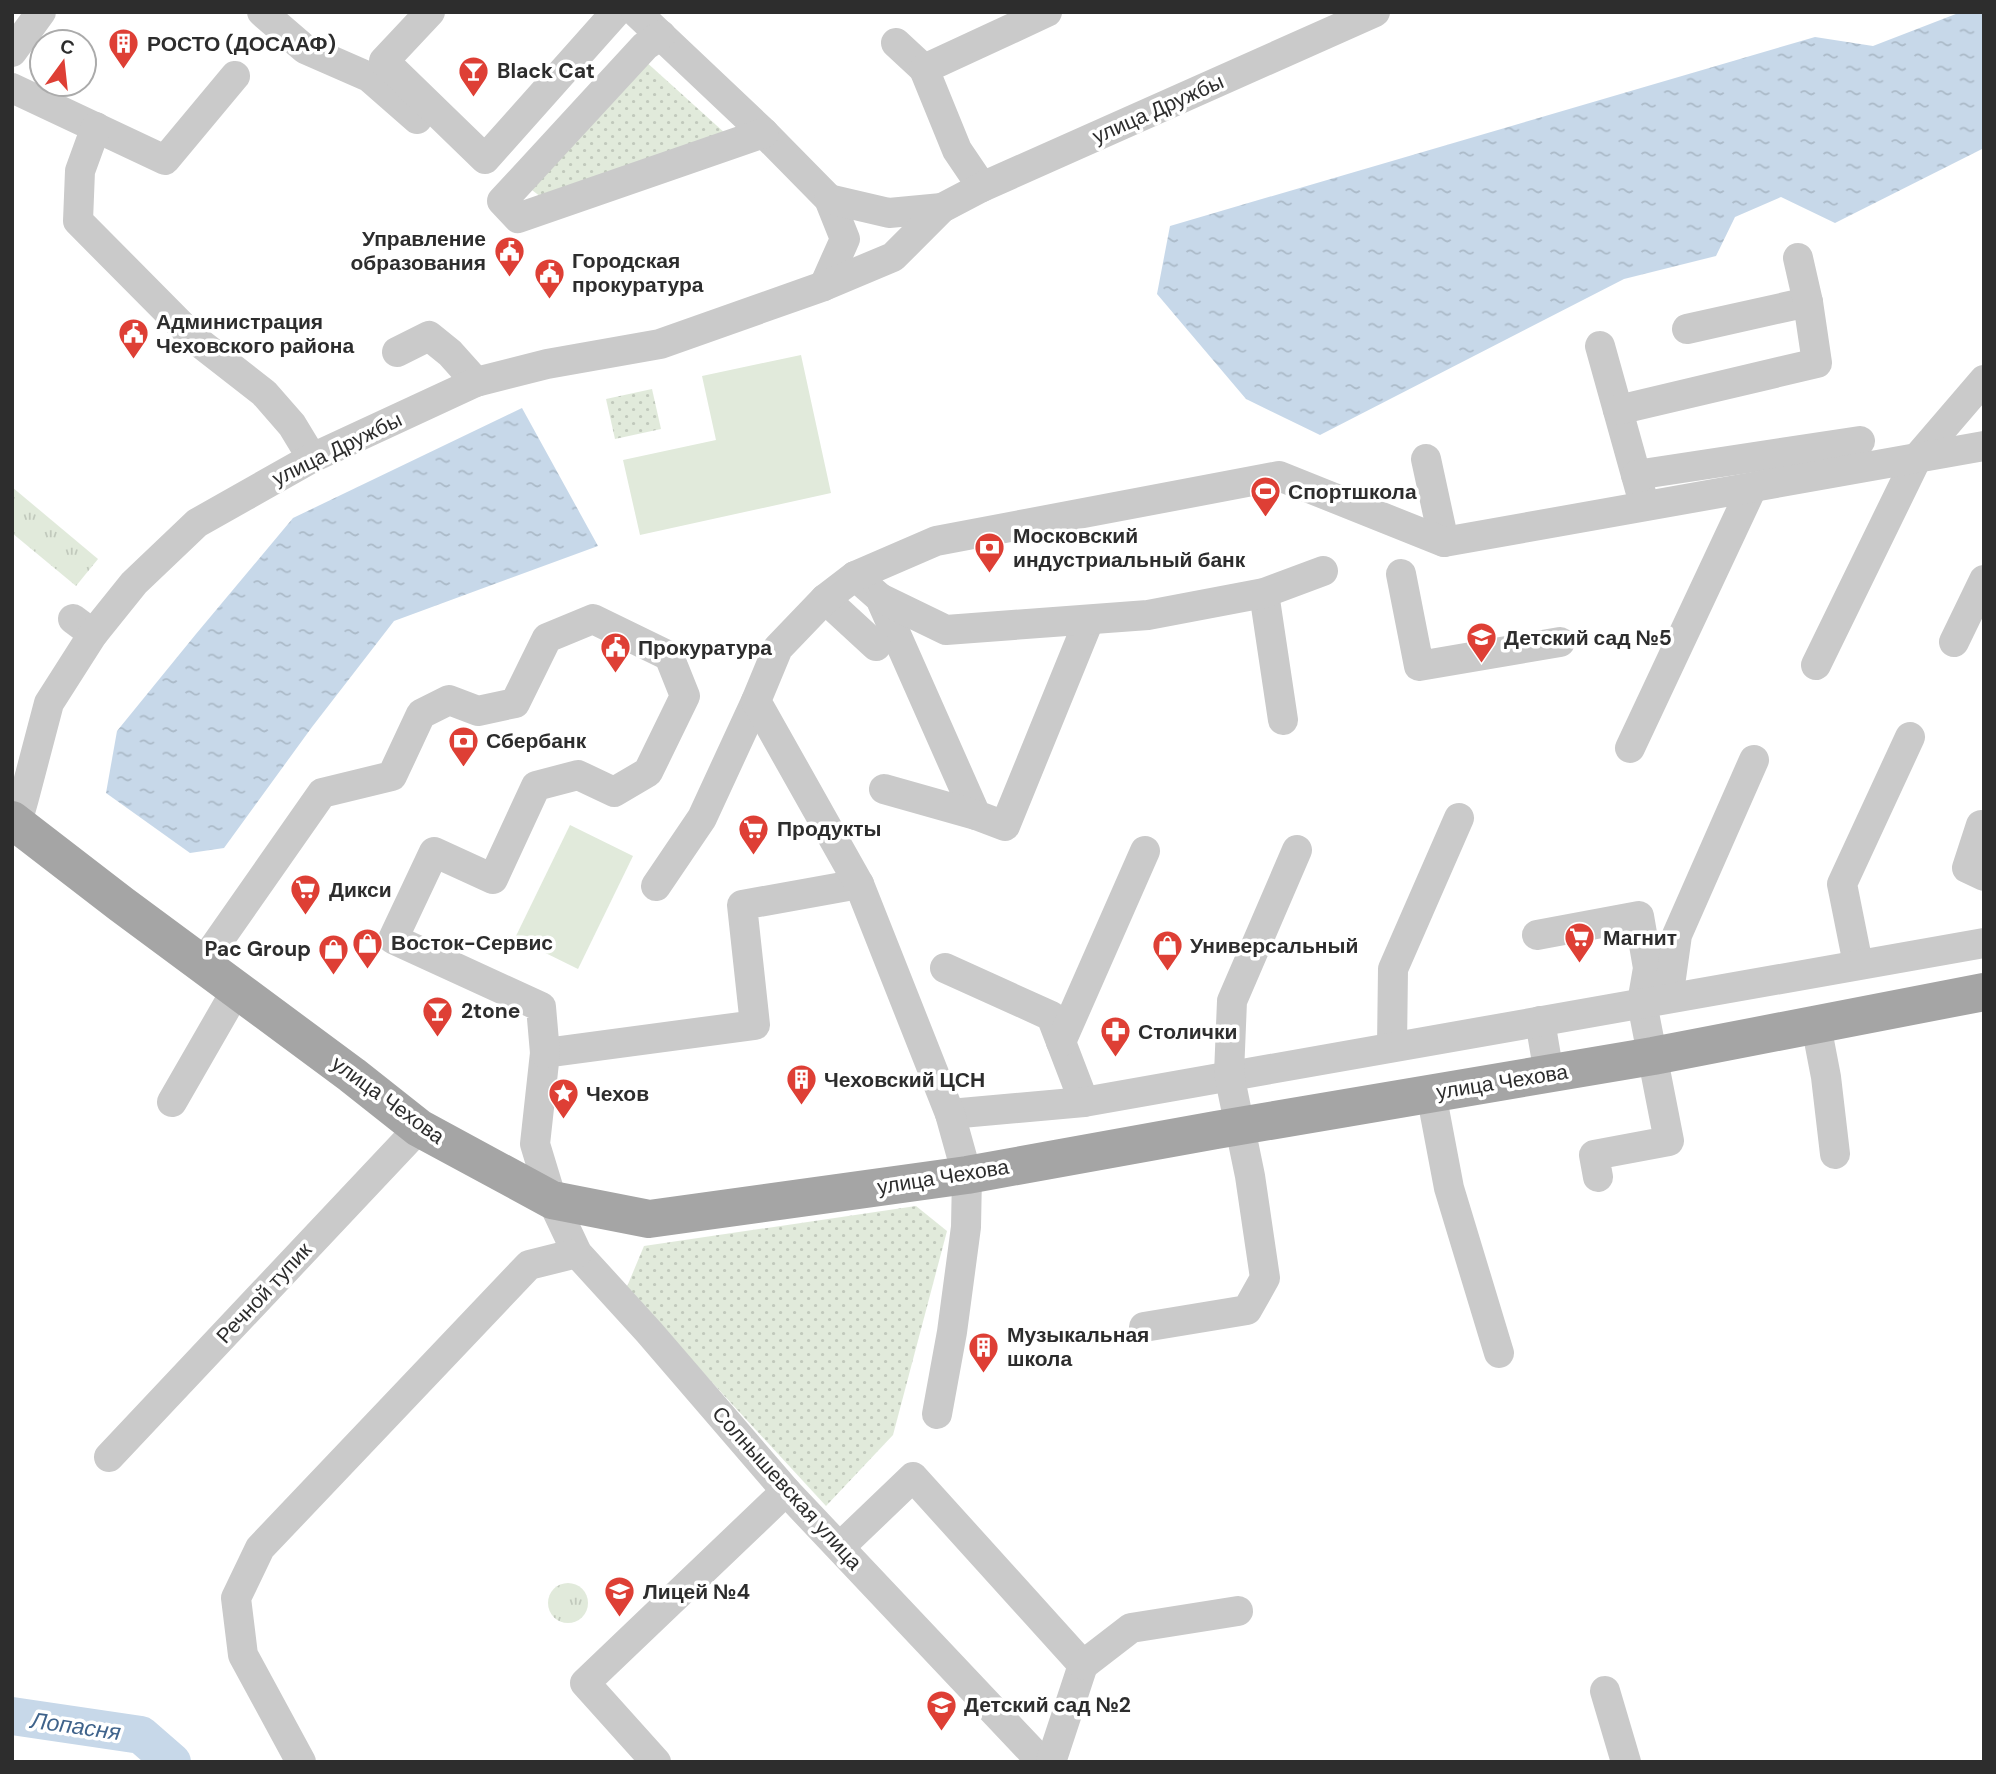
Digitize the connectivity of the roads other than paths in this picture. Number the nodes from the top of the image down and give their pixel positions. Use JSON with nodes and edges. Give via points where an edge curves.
{"nodes":[{"id":1,"x":41,"y":12,"type":"edge"},
{"id":2,"x":262,"y":12,"type":"edge"},
{"id":3,"x":429,"y":12,"type":"edge"},
{"id":4,"x":617,"y":12,"type":"edge"},
{"id":5,"x":636,"y":12,"type":"edge"},
{"id":6,"x":1047,"y":12,"type":"edge"},
{"id":7,"x":1375,"y":12,"type":"edge"},
{"id":8,"x":661,"y":35,"type":"junction"},
{"id":9,"x":896,"y":43,"type":"dead end"},
{"id":10,"x":12,"y":52,"type":"edge"},
{"id":11,"x":377,"y":69,"type":"junction"},
{"id":12,"x":924,"y":69,"type":"junction"},
{"id":13,"x":234,"y":76,"type":"dead end"},
{"id":14,"x":12,"y":88,"type":"edge"},
{"id":15,"x":96,"y":127,"type":"junction"},
{"id":16,"x":764,"y":132,"type":"junction"},
{"id":17,"x":481,"y":174,"type":"dead end"},
{"id":18,"x":982,"y":187,"type":"junction"},
{"id":19,"x":829,"y":199,"type":"junction"},
{"id":20,"x":942,"y":208,"type":"junction"},
{"id":21,"x":1798,"y":258,"type":"dead end"},
{"id":22,"x":824,"y":286,"type":"junction"},
{"id":23,"x":1808,"y":302,"type":"junction"},
{"id":24,"x":1687,"y":329,"type":"dead end"},
{"id":25,"x":1600,"y":346,"type":"dead end"},
{"id":26,"x":397,"y":352,"type":"dead end"},
{"id":27,"x":1984,"y":380,"type":"edge"},
{"id":28,"x":476,"y":382,"type":"junction"},
{"id":29,"x":1618,"y":410,"type":"junction"},
{"id":30,"x":1860,"y":441,"type":"dead end"},
{"id":31,"x":1984,"y":446,"type":"edge"},
{"id":32,"x":312,"y":458,"type":"junction"},
{"id":33,"x":1917,"y":458,"type":"junction"},
{"id":34,"x":1426,"y":459,"type":"dead end"},
{"id":35,"x":1636,"y":475,"type":"junction"},
{"id":36,"x":1752,"y":488,"type":"junction"},
{"id":37,"x":1645,"y":506,"type":"junction"},
{"id":38,"x":1444,"y":542,"type":"junction"},
{"id":39,"x":1323,"y":570,"type":"dead end"},
{"id":40,"x":1401,"y":574,"type":"dead end"},
{"id":41,"x":855,"y":576,"type":"junction"},
{"id":42,"x":1984,"y":580,"type":"edge"},
{"id":43,"x":1264,"y":593,"type":"junction"},
{"id":44,"x":880,"y":598,"type":"junction"},
{"id":45,"x":825,"y":599,"type":"junction"},
{"id":46,"x":1089,"y":620,"type":"junction"},
{"id":47,"x":1560,"y":642,"type":"dead end"},
{"id":48,"x":1954,"y":642,"type":"dead end"},
{"id":49,"x":876,"y":646,"type":"dead end"},
{"id":50,"x":1816,"y":665,"type":"dead end"},
{"id":51,"x":756,"y":701,"type":"junction"},
{"id":52,"x":1283,"y":720,"type":"dead end"},
{"id":53,"x":1910,"y":737,"type":"dead end"},
{"id":54,"x":1630,"y":748,"type":"dead end"},
{"id":55,"x":1754,"y":760,"type":"dead end"},
{"id":56,"x":884,"y":789,"type":"dead end"},
{"id":57,"x":976,"y":815,"type":"junction"},
{"id":58,"x":1459,"y":818,"type":"dead end"},
{"id":59,"x":14,"y":824,"type":"edge"},
{"id":60,"x":1981,"y":825,"type":"dead end"},
{"id":61,"x":1297,"y":850,"type":"dead end"},
{"id":62,"x":1145,"y":851,"type":"dead end"},
{"id":63,"x":1984,"y":876,"type":"edge"},
{"id":64,"x":859,"y":884,"type":"junction"},
{"id":65,"x":656,"y":886,"type":"dead end"},
{"id":66,"x":1537,"y":935,"type":"dead end"},
{"id":67,"x":1984,"y":943,"type":"edge"},
{"id":68,"x":203,"y":963,"type":"junction"},
{"id":69,"x":1858,"y":964,"type":"junction"},
{"id":70,"x":945,"y":968,"type":"dead end"},
{"id":71,"x":237,"y":989,"type":"junction"},
{"id":72,"x":1984,"y":992,"type":"edge"},
{"id":73,"x":1643,"y":1003,"type":"junction"},
{"id":74,"x":1540,"y":1021,"type":"junction"},
{"id":75,"x":1816,"y":1025,"type":"junction"},
{"id":76,"x":1061,"y":1042,"type":"junction"},
{"id":77,"x":1392,"y":1048,"type":"junction"},
{"id":78,"x":545,"y":1053,"type":"junction"},
{"id":79,"x":1653,"y":1056,"type":"junction"},
{"id":80,"x":1229,"y":1074,"type":"junction"},
{"id":81,"x":1549,"y":1074,"type":"junction"},
{"id":82,"x":1431,"y":1093,"type":"junction"},
{"id":83,"x":172,"y":1102,"type":"dead end"},
{"id":84,"x":1084,"y":1102,"type":"junction"},
{"id":85,"x":950,"y":1114,"type":"junction"},
{"id":86,"x":1240,"y":1126,"type":"junction"},
{"id":87,"x":419,"y":1128,"type":"junction"},
{"id":88,"x":1835,"y":1154,"type":"dead end"},
{"id":89,"x":967,"y":1174,"type":"junction"},
{"id":90,"x":1598,"y":1177,"type":"dead end"},
{"id":91,"x":552,"y":1200,"type":"junction"},
{"id":92,"x":577,"y":1253,"type":"junction"},
{"id":93,"x":1144,"y":1327,"type":"dead end"},
{"id":94,"x":1499,"y":1353,"type":"dead end"},
{"id":95,"x":937,"y":1414,"type":"dead end"},
{"id":96,"x":109,"y":1457,"type":"dead end"},
{"id":97,"x":786,"y":1491,"type":"junction"},
{"id":98,"x":840,"y":1547,"type":"junction"},
{"id":99,"x":1238,"y":1611,"type":"dead end"},
{"id":100,"x":1083,"y":1665,"type":"junction"},
{"id":101,"x":1605,"y":1691,"type":"dead end"},
{"id":102,"x":301,"y":1762,"type":"edge"},
{"id":103,"x":656,"y":1762,"type":"edge"},
{"id":104,"x":1042,"y":1762,"type":"edge"},
{"id":105,"x":1051,"y":1762,"type":"edge"},
{"id":106,"x":1626,"y":1762,"type":"edge"}],
"edges":[{"from":1,"to":10,"type":"street"},
{"from":2,"to":11,"type":"street","via":[[304,49]]},
{"from":3,"to":11,"type":"street"},
{"from":4,"to":11,"type":"street","via":[[485,159]]},
{"from":5,"to":8,"type":"street"},
{"from":6,"to":12,"type":"street"},
{"from":7,"to":18,"type":"street","name":"улица Дружбы"},
{"from":8,"to":16,"type":"street"},
{"from":8,"to":16,"type":"street","via":[[645,46],[502,201],[518,218]]},
{"from":9,"to":12,"type":"street"},
{"from":11,"to":17,"type":"street"},
{"from":12,"to":18,"type":"street","via":[[957,150]]},
{"from":13,"to":15,"type":"street","via":[[165,160]]},
{"from":14,"to":15,"type":"street"},
{"from":15,"to":32,"type":"street","via":[[80,171],[78,221],[196,340],[264,393],[292,425]]},
{"from":16,"to":19,"type":"street"},
{"from":18,"to":20,"type":"street","name":"улица Дружбы"},
{"from":19,"to":20,"type":"street","name":"улица Дружбы","via":[[889,213]]},
{"from":19,"to":22,"type":"street","via":[[845,239]]},
{"from":20,"to":22,"type":"street","name":"улица Дружбы","via":[[893,257]]},
{"from":21,"to":23,"type":"street"},
{"from":22,"to":28,"type":"street","name":"улица Дружбы","via":[[660,344]]},
{"from":23,"to":24,"type":"street"},
{"from":23,"to":29,"type":"street","via":[[1817,363]]},
{"from":25,"to":29,"type":"street"},
{"from":26,"to":28,"type":"street","via":[[429,337]]},
{"from":27,"to":33,"type":"street"},
{"from":28,"to":32,"type":"street","name":"улица Дружбы"},
{"from":29,"to":35,"type":"street"},
{"from":30,"to":35,"type":"street"},
{"from":31,"to":33,"type":"street"},
{"from":32,"to":59,"type":"street","name":"улица Дружбы","via":[[197,523],[83,627],[48,704]]},
{"from":33,"to":36,"type":"street"},
{"from":33,"to":50,"type":"street"},
{"from":34,"to":38,"type":"street"},
{"from":35,"to":37,"type":"street"},
{"from":36,"to":37,"type":"street"},
{"from":36,"to":54,"type":"street"},
{"from":37,"to":38,"type":"street"},
{"from":38,"to":41,"type":"street","via":[[1279,476],[936,541]]},
{"from":39,"to":43,"type":"street"},
{"from":40,"to":47,"type":"street","via":[[1419,666]]},
{"from":41,"to":44,"type":"street"},
{"from":41,"to":45,"type":"street"},
{"from":42,"to":48,"type":"street"},
{"from":43,"to":46,"type":"street","via":[[1148,615]]},
{"from":43,"to":52,"type":"street"},
{"from":44,"to":46,"type":"street","via":[[946,630]]},
{"from":44,"to":57,"type":"street"},
{"from":45,"to":49,"type":"street"},
{"from":45,"to":51,"type":"street","via":[[778,648]]},
{"from":46,"to":57,"type":"street","via":[[1005,825]]},
{"from":51,"to":64,"type":"street"},
{"from":51,"to":65,"type":"street","via":[[702,818]]},
{"from":53,"to":69,"type":"street","via":[[1842,884]]},
{"from":55,"to":73,"type":"street","via":[[1677,936],[1671,978]]},
{"from":56,"to":57,"type":"street"},
{"from":58,"to":77,"type":"street","via":[[1393,969]]},
{"from":59,"to":68,"type":"main road","name":"улица Чехова"},
{"from":60,"to":63,"type":"street","via":[[1967,868]]},
{"from":61,"to":80,"type":"street","via":[[1232,1001]]},
{"from":62,"to":76,"type":"street"},
{"from":64,"to":78,"type":"street","via":[[742,905],[755,1025]]},
{"from":64,"to":85,"type":"street"},
{"from":66,"to":73,"type":"street","via":[[1639,916],[1648,968]]},
{"from":67,"to":69,"type":"street"},
{"from":68,"to":71,"type":"main road","name":"улица Чехова"},
{"from":68,"to":78,"type":"street","name":"Солнышевская улица","via":[[322,793],[392,776],[421,714],[449,700],[478,711],[515,703],[547,638],[593,619],[670,656],[685,696],[649,772],[614,792],[578,775],[536,786],[493,879],[434,852],[393,939],[541,1007]]},
{"from":69,"to":73,"type":"street"},
{"from":70,"to":76,"type":"street","via":[[1051,1016]]},
{"from":71,"to":83,"type":"street"},
{"from":71,"to":87,"type":"main road","name":"улица Чехова"},
{"from":72,"to":75,"type":"main road","name":"улица Чехова"},
{"from":73,"to":74,"type":"street"},
{"from":73,"to":79,"type":"street"},
{"from":74,"to":77,"type":"street"},
{"from":74,"to":81,"type":"street"},
{"from":75,"to":79,"type":"main road","name":"улица Чехова"},
{"from":75,"to":88,"type":"street"},
{"from":76,"to":84,"type":"street"},
{"from":77,"to":80,"type":"street"},
{"from":78,"to":91,"type":"street","name":"Солнышевская улица","via":[[535,1144]]},
{"from":79,"to":81,"type":"main road","name":"улица Чехова"},
{"from":79,"to":90,"type":"street","via":[[1669,1141],[1594,1155]]},
{"from":80,"to":84,"type":"street"},
{"from":80,"to":86,"type":"street"},
{"from":81,"to":82,"type":"main road","name":"улица Чехова"},
{"from":82,"to":86,"type":"main road","name":"улица Чехова"},
{"from":82,"to":94,"type":"street","via":[[1449,1188]]},
{"from":84,"to":85,"type":"street"},
{"from":85,"to":89,"type":"street"},
{"from":86,"to":89,"type":"main road","name":"улица Чехова"},
{"from":86,"to":93,"type":"street","via":[[1265,1278],[1247,1310]]},
{"from":87,"to":91,"type":"main road","name":"улица Чехова"},
{"from":87,"to":96,"type":"street","name":"Речной тупик"},
{"from":89,"to":91,"type":"main road","name":"улица Чехова","via":[[649,1219]]},
{"from":89,"to":95,"type":"street","via":[[964,1240]]},
{"from":91,"to":92,"type":"street","name":"Солнышевская улица"},
{"from":92,"to":97,"type":"street","name":"Солнышевская улица"},
{"from":92,"to":102,"type":"street","via":[[529,1265],[260,1549],[236,1598],[243,1655]]},
{"from":97,"to":98,"type":"street","name":"Солнышевская улица"},
{"from":97,"to":103,"type":"street","via":[[585,1683]]},
{"from":98,"to":100,"type":"street","via":[[913,1477]]},
{"from":98,"to":104,"type":"street","name":"Солнышевская улица"},
{"from":99,"to":100,"type":"street","via":[[1131,1628]]},
{"from":100,"to":105,"type":"street"},
{"from":101,"to":106,"type":"street"}]}
